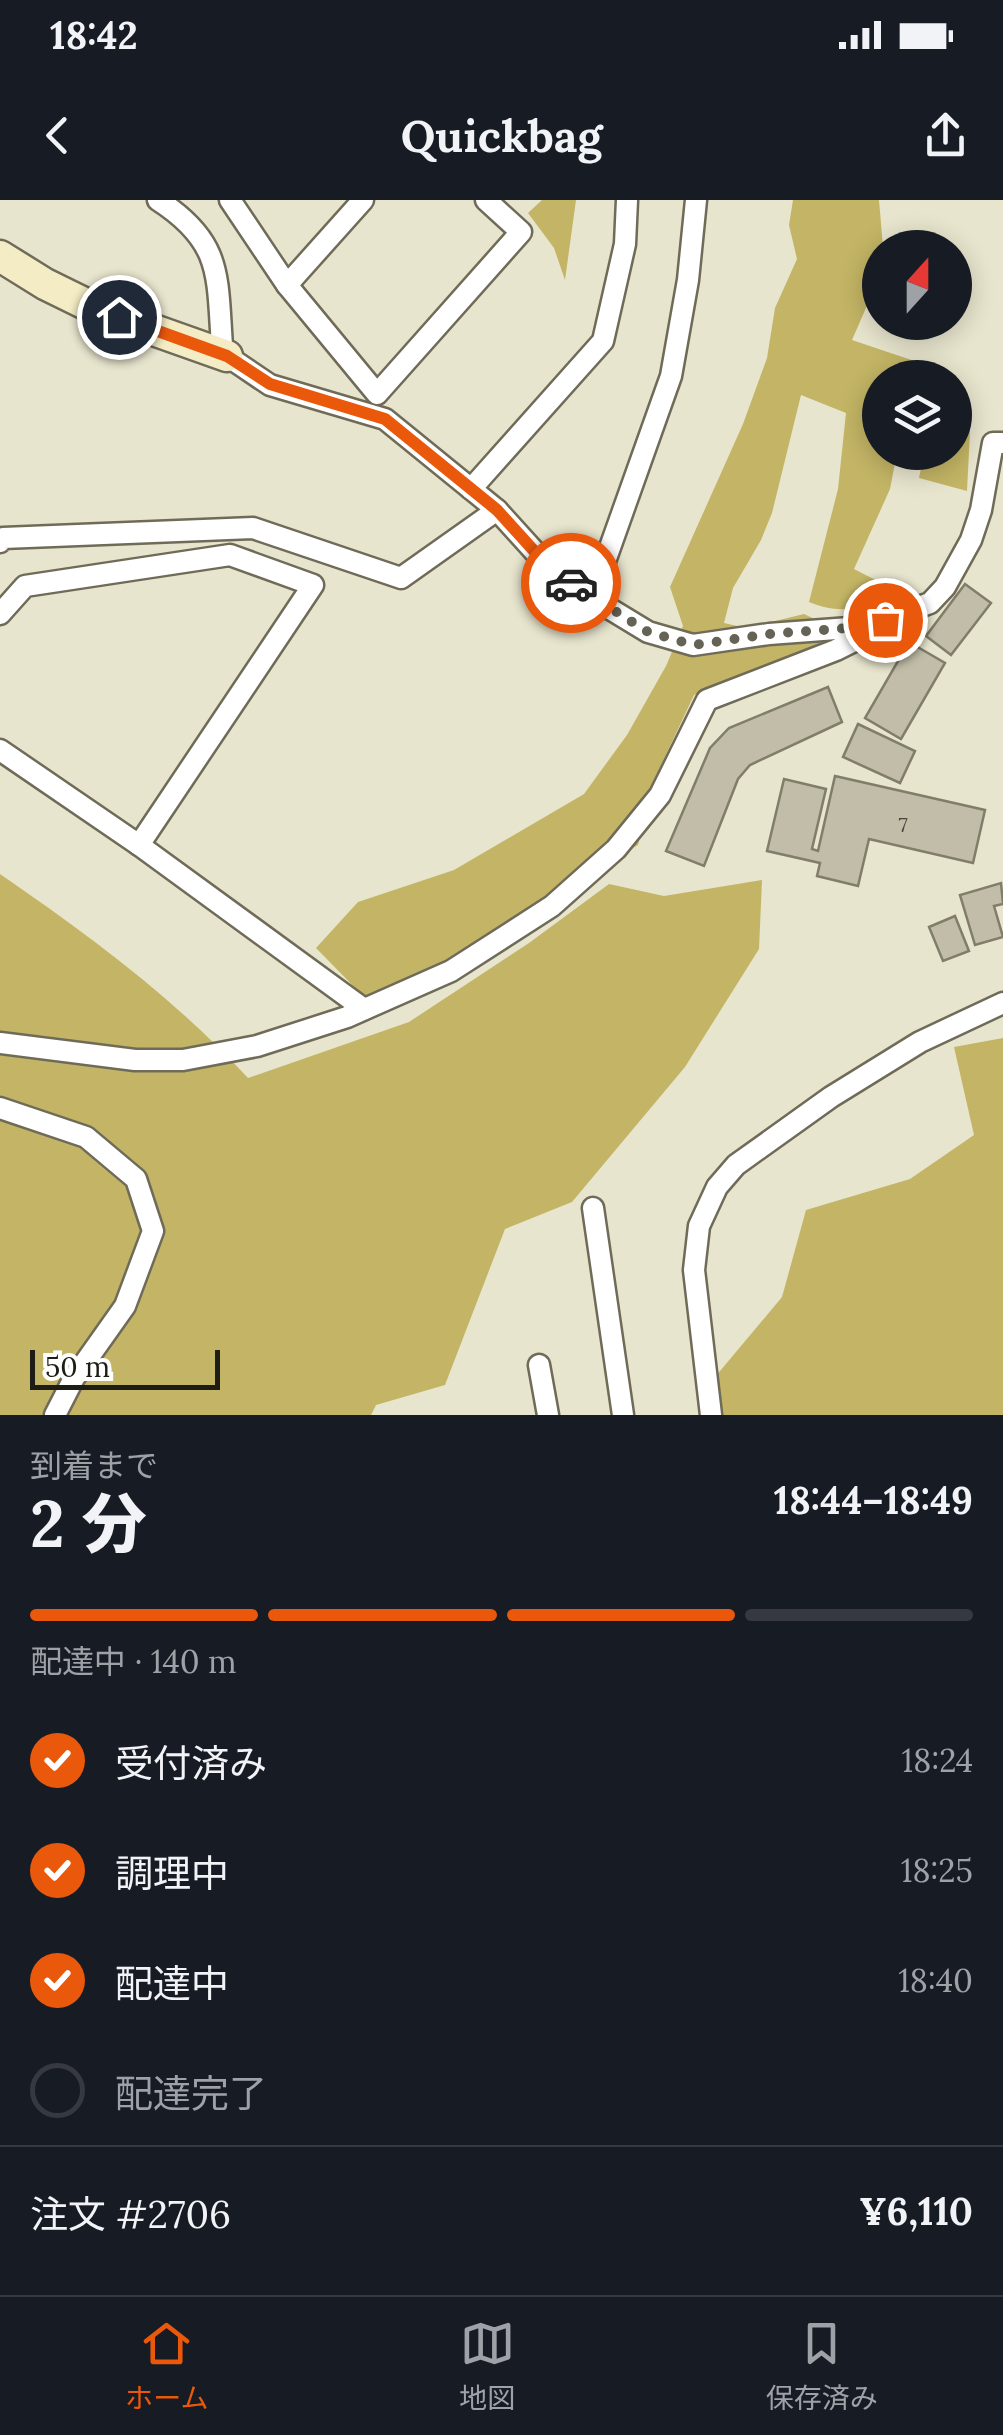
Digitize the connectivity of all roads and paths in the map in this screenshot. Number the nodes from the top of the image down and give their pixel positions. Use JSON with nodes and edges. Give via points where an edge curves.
{"nodes":[{"id":1,"x":158,"y":200,"type":"edge"},
{"id":2,"x":230,"y":200,"type":"edge"},
{"id":3,"x":364,"y":200,"type":"edge"},
{"id":4,"x":486,"y":200,"type":"edge"},
{"id":5,"x":627,"y":200,"type":"edge"},
{"id":6,"x":696,"y":200,"type":"edge"},
{"id":7,"x":0,"y":256,"type":"edge"},
{"id":8,"x":287,"y":285,"type":"junction"},
{"id":9,"x":227,"y":356,"type":"junction"},
{"id":10,"x":377,"y":394,"type":"junction"},
{"id":11,"x":385,"y":419,"type":"junction"},
{"id":12,"x":1003,"y":443,"type":"edge"},
{"id":13,"x":471,"y":489,"type":"junction"},
{"id":14,"x":497,"y":510,"type":"junction"},
{"id":15,"x":0,"y":542,"type":"edge"},
{"id":16,"x":592,"y":598,"type":"junction"},
{"id":17,"x":930,"y":604,"type":"junction"},
{"id":18,"x":0,"y":614,"type":"edge"},
{"id":19,"x":0,"y":750,"type":"edge"},
{"id":20,"x":139,"y":845,"type":"junction"},
{"id":21,"x":1003,"y":1002,"type":"edge"},
{"id":22,"x":364,"y":1009,"type":"junction"},
{"id":23,"x":0,"y":1044,"type":"edge"},
{"id":24,"x":0,"y":1108,"type":"edge"},
{"id":25,"x":593,"y":1208,"type":"dead end"},
{"id":26,"x":539,"y":1364,"type":"dead end"},
{"id":27,"x":55,"y":1415,"type":"edge"},
{"id":28,"x":548,"y":1415,"type":"edge"},
{"id":29,"x":623,"y":1415,"type":"edge"},
{"id":30,"x":712,"y":1415,"type":"edge"}],
"edges":[{"from":1,"to":9,"type":"street","via":[[208,246]]},
{"from":2,"to":8,"type":"street"},
{"from":3,"to":8,"type":"street"},
{"from":4,"to":10,"type":"street","via":[[522,232]]},
{"from":5,"to":13,"type":"street","via":[[626,244],[602,341]]},
{"from":6,"to":16,"type":"street","via":[[671,376]]},
{"from":7,"to":9,"type":"street","via":[[100,311]]},
{"from":8,"to":10,"type":"street"},
{"from":9,"to":11,"type":"street","via":[[270,384]]},
{"from":10,"to":11,"type":"street"},
{"from":11,"to":13,"type":"street"},
{"from":12,"to":17,"type":"street","via":[[993,443],[981,510],[961,563]]},
{"from":13,"to":14,"type":"street"},
{"from":14,"to":15,"type":"street","via":[[401,578],[253,528]]},
{"from":14,"to":16,"type":"street","via":[[545,563]]},
{"from":16,"to":17,"type":"street","via":[[648,632],[694,645],[863,627]]},
{"from":17,"to":22,"type":"street","via":[[836,650],[707,700],[660,795],[616,849],[552,906],[450,970]]},
{"from":18,"to":20,"type":"street","via":[[24,586],[230,554],[313,585]]},
{"from":19,"to":20,"type":"street"},
{"from":20,"to":22,"type":"street"},
{"from":21,"to":30,"type":"street","via":[[920,1042],[831,1097],[736,1164],[717,1187],[700,1226],[694,1270]]},
{"from":22,"to":23,"type":"street","via":[[257,1046],[183,1060]]},
{"from":24,"to":27,"type":"street","via":[[86,1137],[136,1179],[154,1231],[125,1306]]},
{"from":25,"to":29,"type":"street"},
{"from":26,"to":28,"type":"street"}]}
